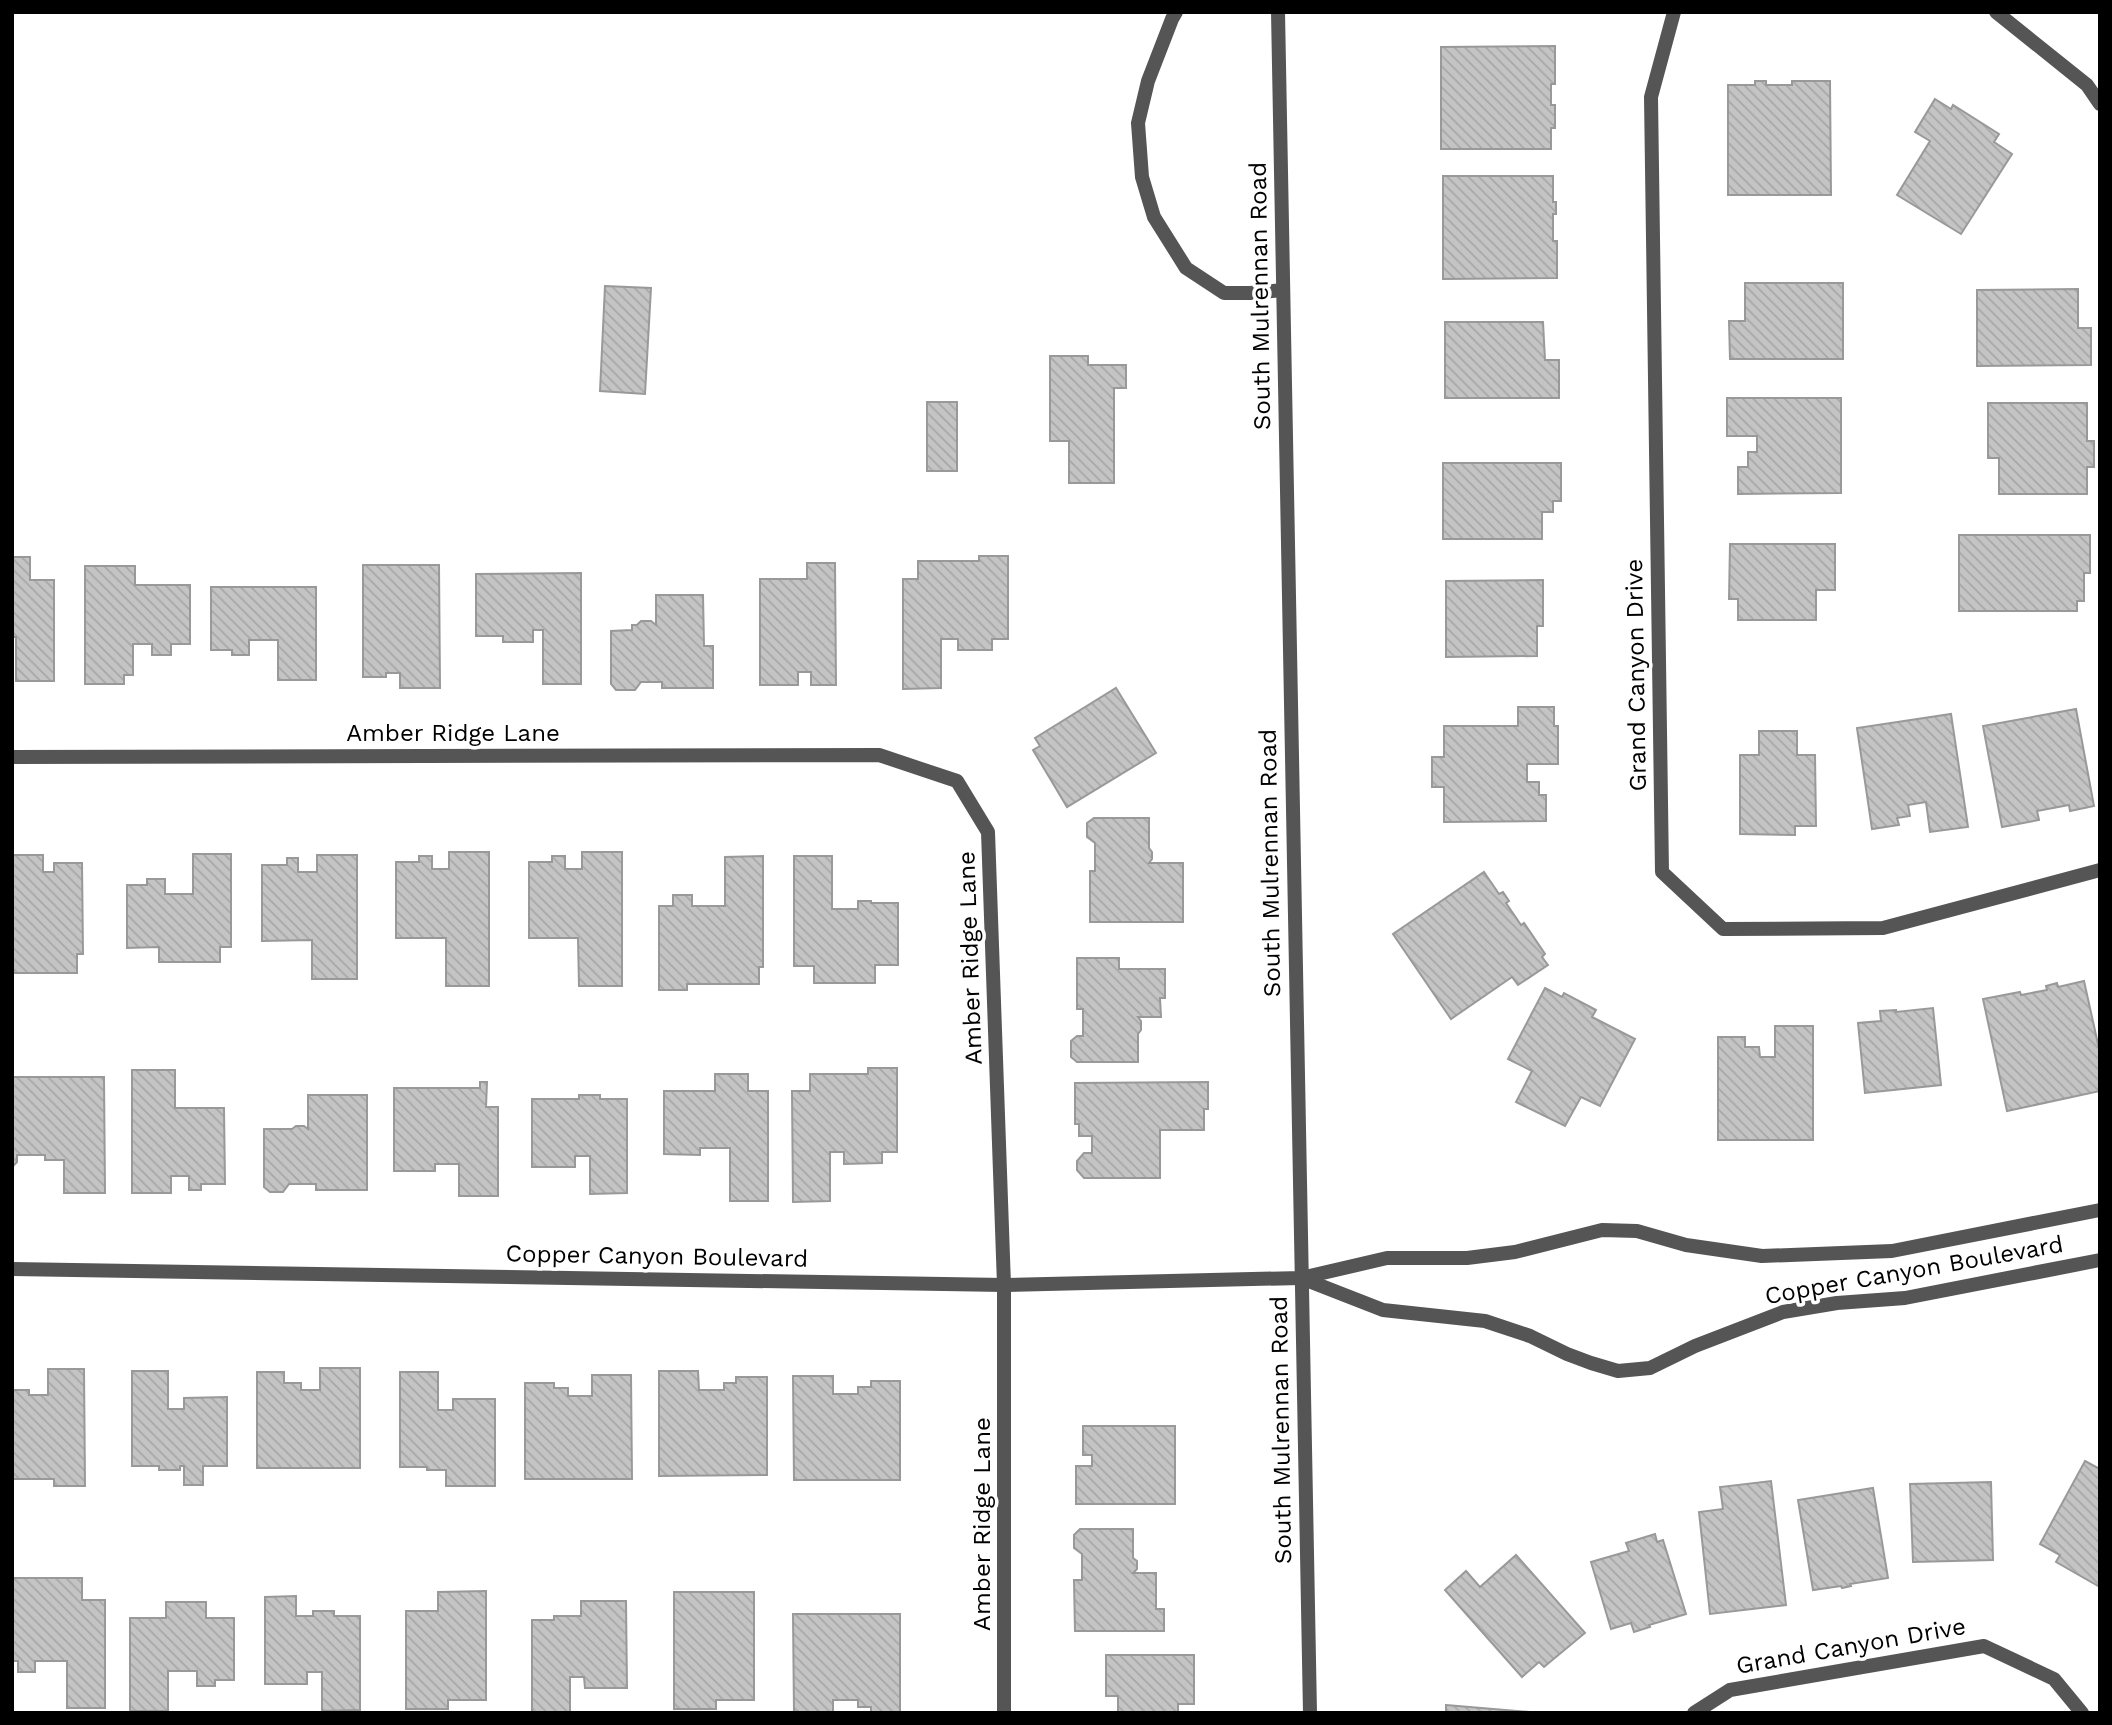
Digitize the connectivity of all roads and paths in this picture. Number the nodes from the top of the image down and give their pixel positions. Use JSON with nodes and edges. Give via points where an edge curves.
{"nodes":[{"id":1,"x":1176,"y":12,"type":"edge"},
{"id":2,"x":1278,"y":12,"type":"edge"},
{"id":3,"x":1674,"y":12,"type":"edge"},
{"id":4,"x":1996,"y":12,"type":"edge"},
{"id":5,"x":2100,"y":103,"type":"edge"},
{"id":6,"x":1283,"y":290,"type":"junction"},
{"id":7,"x":12,"y":757,"type":"edge"},
{"id":8,"x":2100,"y":870,"type":"edge"},
{"id":9,"x":2100,"y":1210,"type":"edge"},
{"id":10,"x":2100,"y":1260,"type":"edge"},
{"id":11,"x":12,"y":1269,"type":"edge"},
{"id":12,"x":1301,"y":1278,"type":"junction"},
{"id":13,"x":1004,"y":1285,"type":"junction"},
{"id":14,"x":1004,"y":1713,"type":"edge"},
{"id":15,"x":1310,"y":1713,"type":"edge"},
{"id":16,"x":1694,"y":1713,"type":"edge"},
{"id":17,"x":2082,"y":1713,"type":"edge"}],
"edges":[{"from":1,"to":6,"type":"street","via":[[1148,81],[1138,123],[1142,177],[1154,217],[1186,268],[1224,293]]},
{"from":2,"to":6,"type":"street","name":"South Mulrennan Road"},
{"from":3,"to":8,"type":"street","name":"Grand Canyon Drive","via":[[1651,97],[1662,872],[1723,929],[1883,928]]},
{"from":4,"to":5,"type":"street","via":[[2087,85]]},
{"from":6,"to":12,"type":"street","name":"South Mulrennan Road"},
{"from":7,"to":13,"type":"street","name":"Amber Ridge Lane","via":[[879,755],[957,781],[988,832]]},
{"from":9,"to":12,"type":"street","name":"Copper Canyon Boulevard","via":[[1892,1251],[1762,1256],[1686,1245],[1637,1231],[1602,1230],[1515,1252],[1467,1258],[1387,1258]]},
{"from":10,"to":12,"type":"street","name":"Copper Canyon Boulevard","via":[[1905,1298],[1783,1312],[1650,1368],[1618,1371],[1485,1321],[1383,1310]]},
{"from":11,"to":13,"type":"street","name":"Copper Canyon Boulevard"},
{"from":12,"to":13,"type":"street","name":"Copper Canyon Boulevard"},
{"from":12,"to":15,"type":"street","name":"South Mulrennan Road"},
{"from":13,"to":14,"type":"street","name":"Amber Ridge Lane"},
{"from":16,"to":17,"type":"street","name":"Grand Canyon Drive","via":[[1730,1690],[1984,1646],[2054,1679]]}]}
